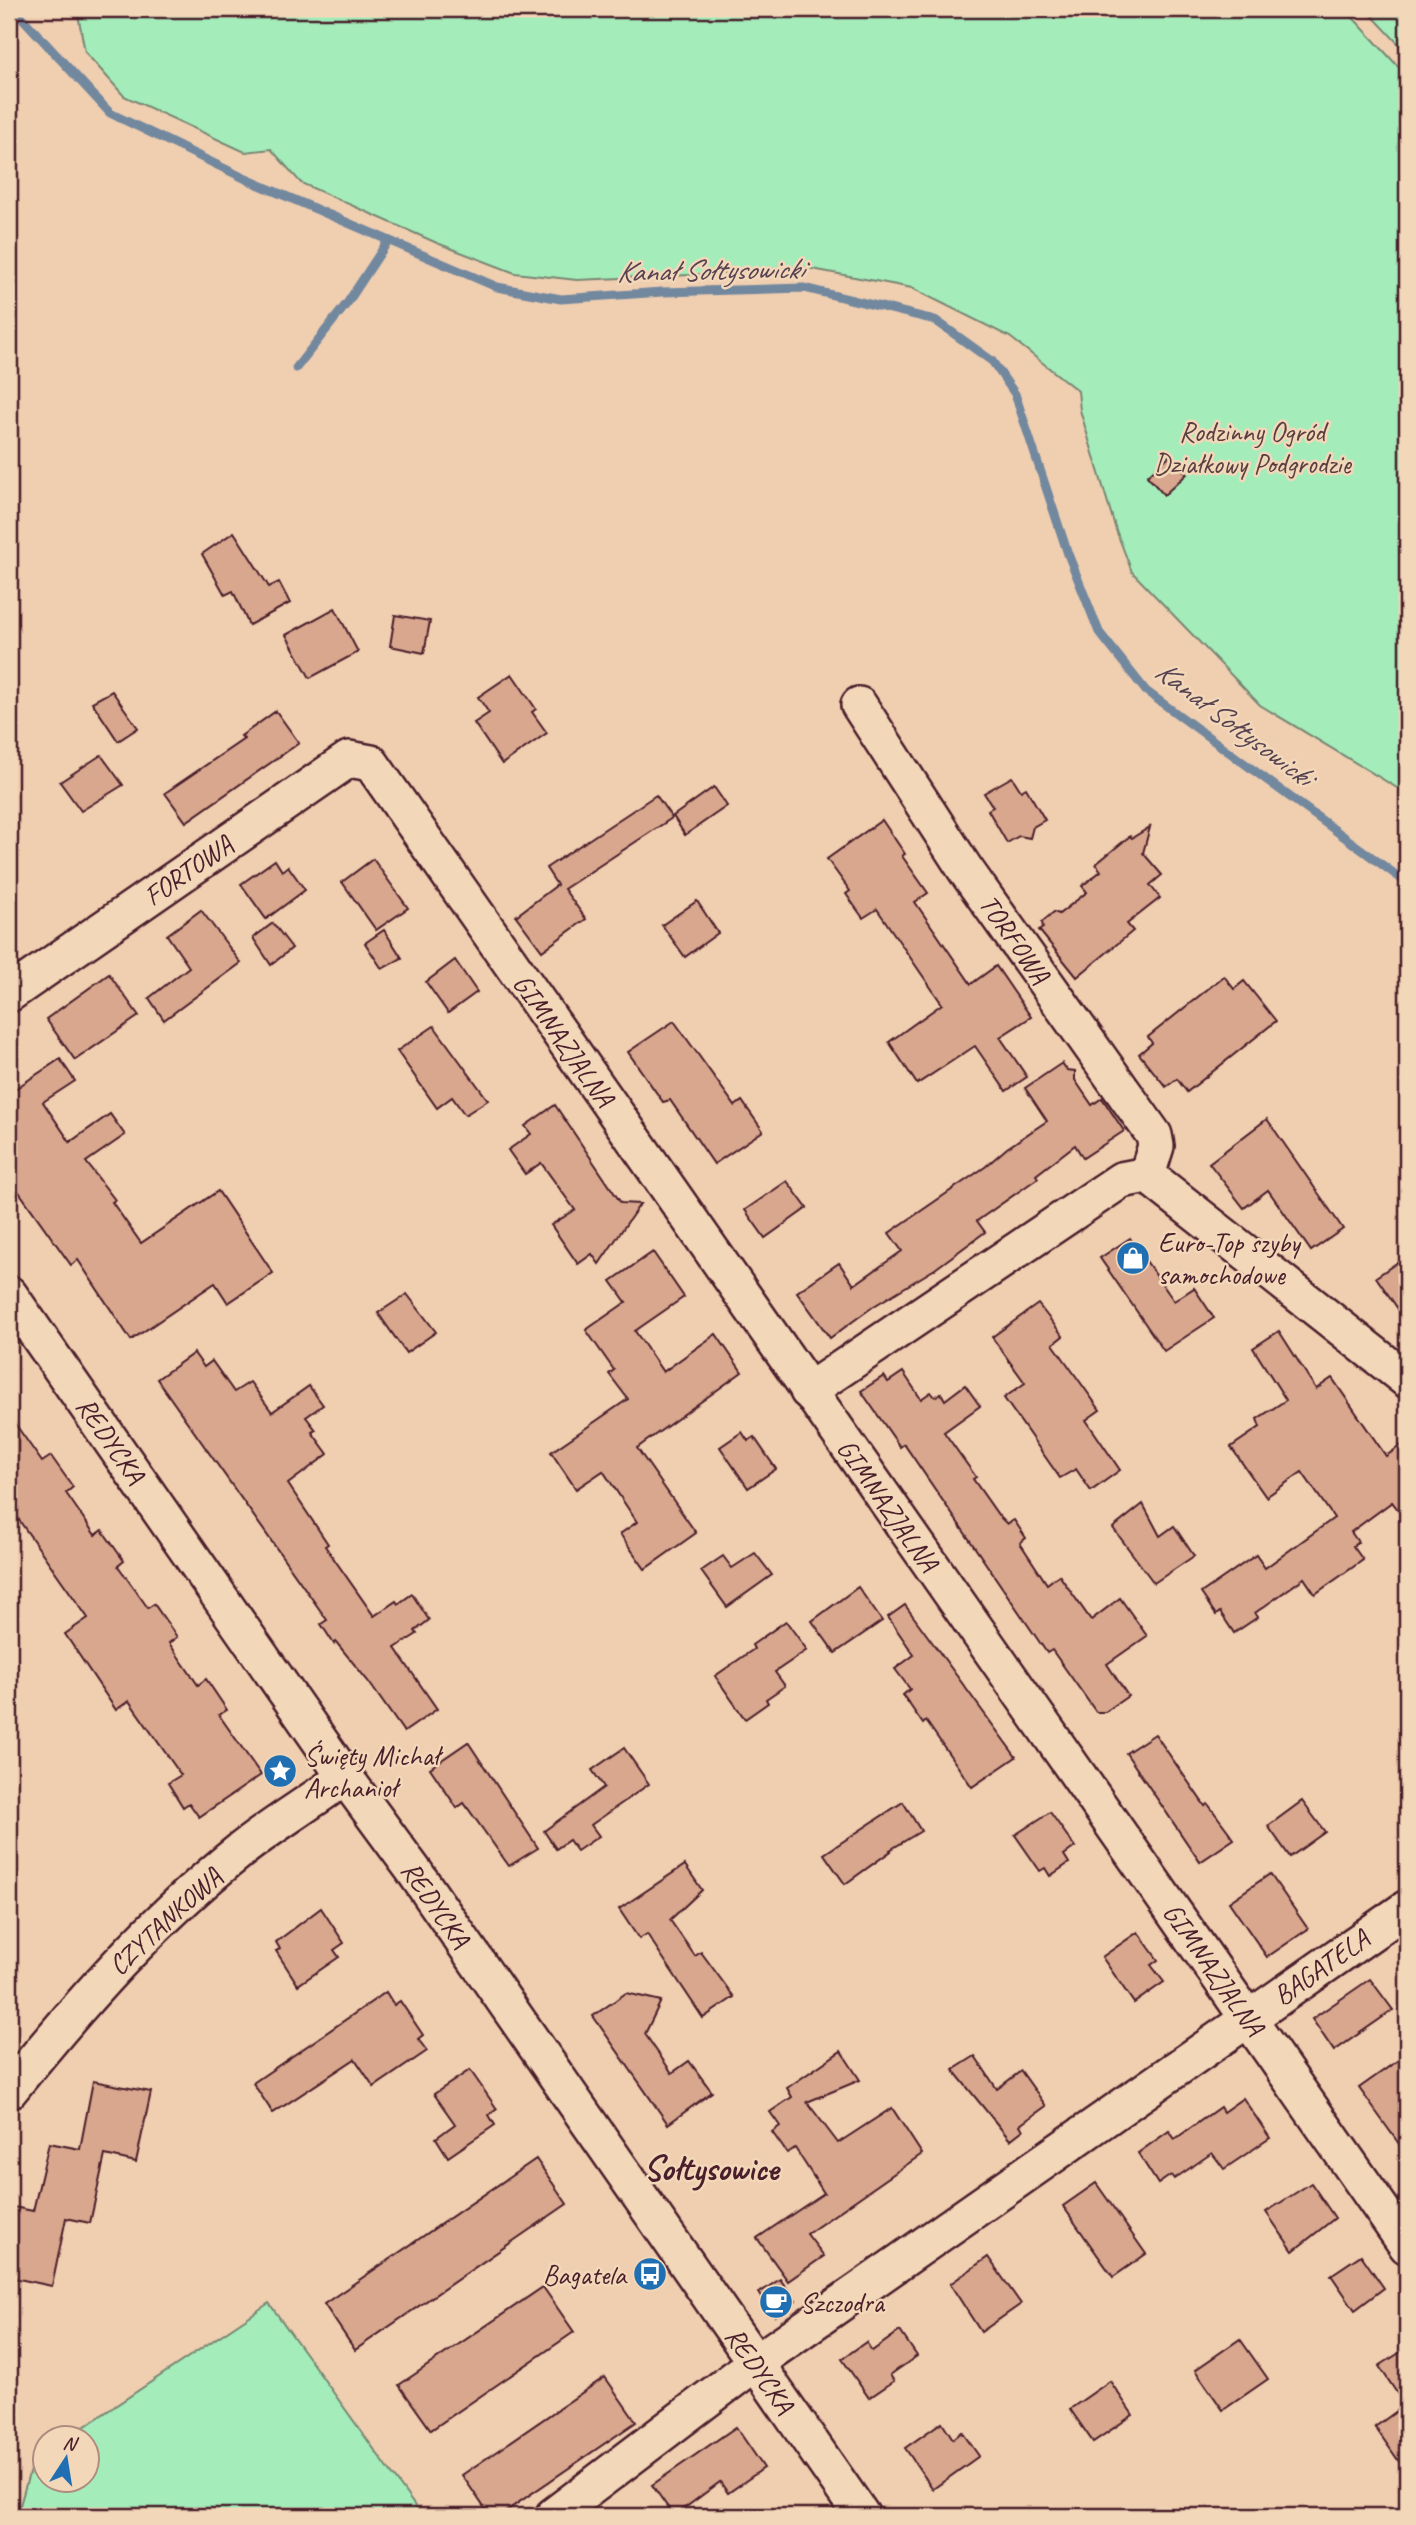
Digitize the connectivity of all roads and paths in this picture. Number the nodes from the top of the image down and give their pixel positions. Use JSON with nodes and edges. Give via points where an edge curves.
{"nodes":[{"id":1,"x":859,"y":705,"type":"dead end"},
{"id":2,"x":371,"y":763,"type":"joint"},
{"id":3,"x":9,"y":994,"type":"edge"},
{"id":4,"x":1147,"y":1175,"type":"junction"},
{"id":5,"x":9,"y":1294,"type":"edge"},
{"id":6,"x":1407,"y":1380,"type":"edge"},
{"id":7,"x":808,"y":1391,"type":"junction"},
{"id":8,"x":345,"y":1777,"type":"junction"},
{"id":9,"x":1407,"y":1908,"type":"edge"},
{"id":10,"x":1248,"y":2017,"type":"junction"},
{"id":11,"x":9,"y":2091,"type":"edge"},
{"id":12,"x":1407,"y":2246,"type":"edge"},
{"id":13,"x":755,"y":2363,"type":"junction"},
{"id":14,"x":553,"y":2516,"type":"edge"},
{"id":15,"x":862,"y":2516,"type":"edge"}],
"edges":[{"from":1,"to":4,"type":"street","name":"TORFOWA","via":[[965,869],[1154,1135],[1156,1146]]},
{"from":2,"to":3,"type":"street","name":"FORTOWA","via":[[349,759]]},
{"from":2,"to":7,"type":"street","name":"GIMNAZJALNA"},
{"from":4,"to":6,"type":"street"},
{"from":4,"to":7,"type":"street","via":[[1121,1180]]},
{"from":5,"to":8,"type":"street","name":"REDYCKA"},
{"from":7,"to":10,"type":"street","name":"GIMNAZJALNA"},
{"from":8,"to":11,"type":"street","name":"CZYTANKOWA","via":[[241,1850],[154,1926],[73,2011]]},
{"from":8,"to":13,"type":"street","name":"REDYCKA"},
{"from":9,"to":10,"type":"street","name":"BAGATELA"},
{"from":10,"to":12,"type":"street","name":"GIMNAZJALNA"},
{"from":10,"to":13,"type":"street","name":"BAGATELA"},
{"from":13,"to":14,"type":"street","name":"BAGATELA"},
{"from":13,"to":15,"type":"street","name":"REDYCKA"}]}
